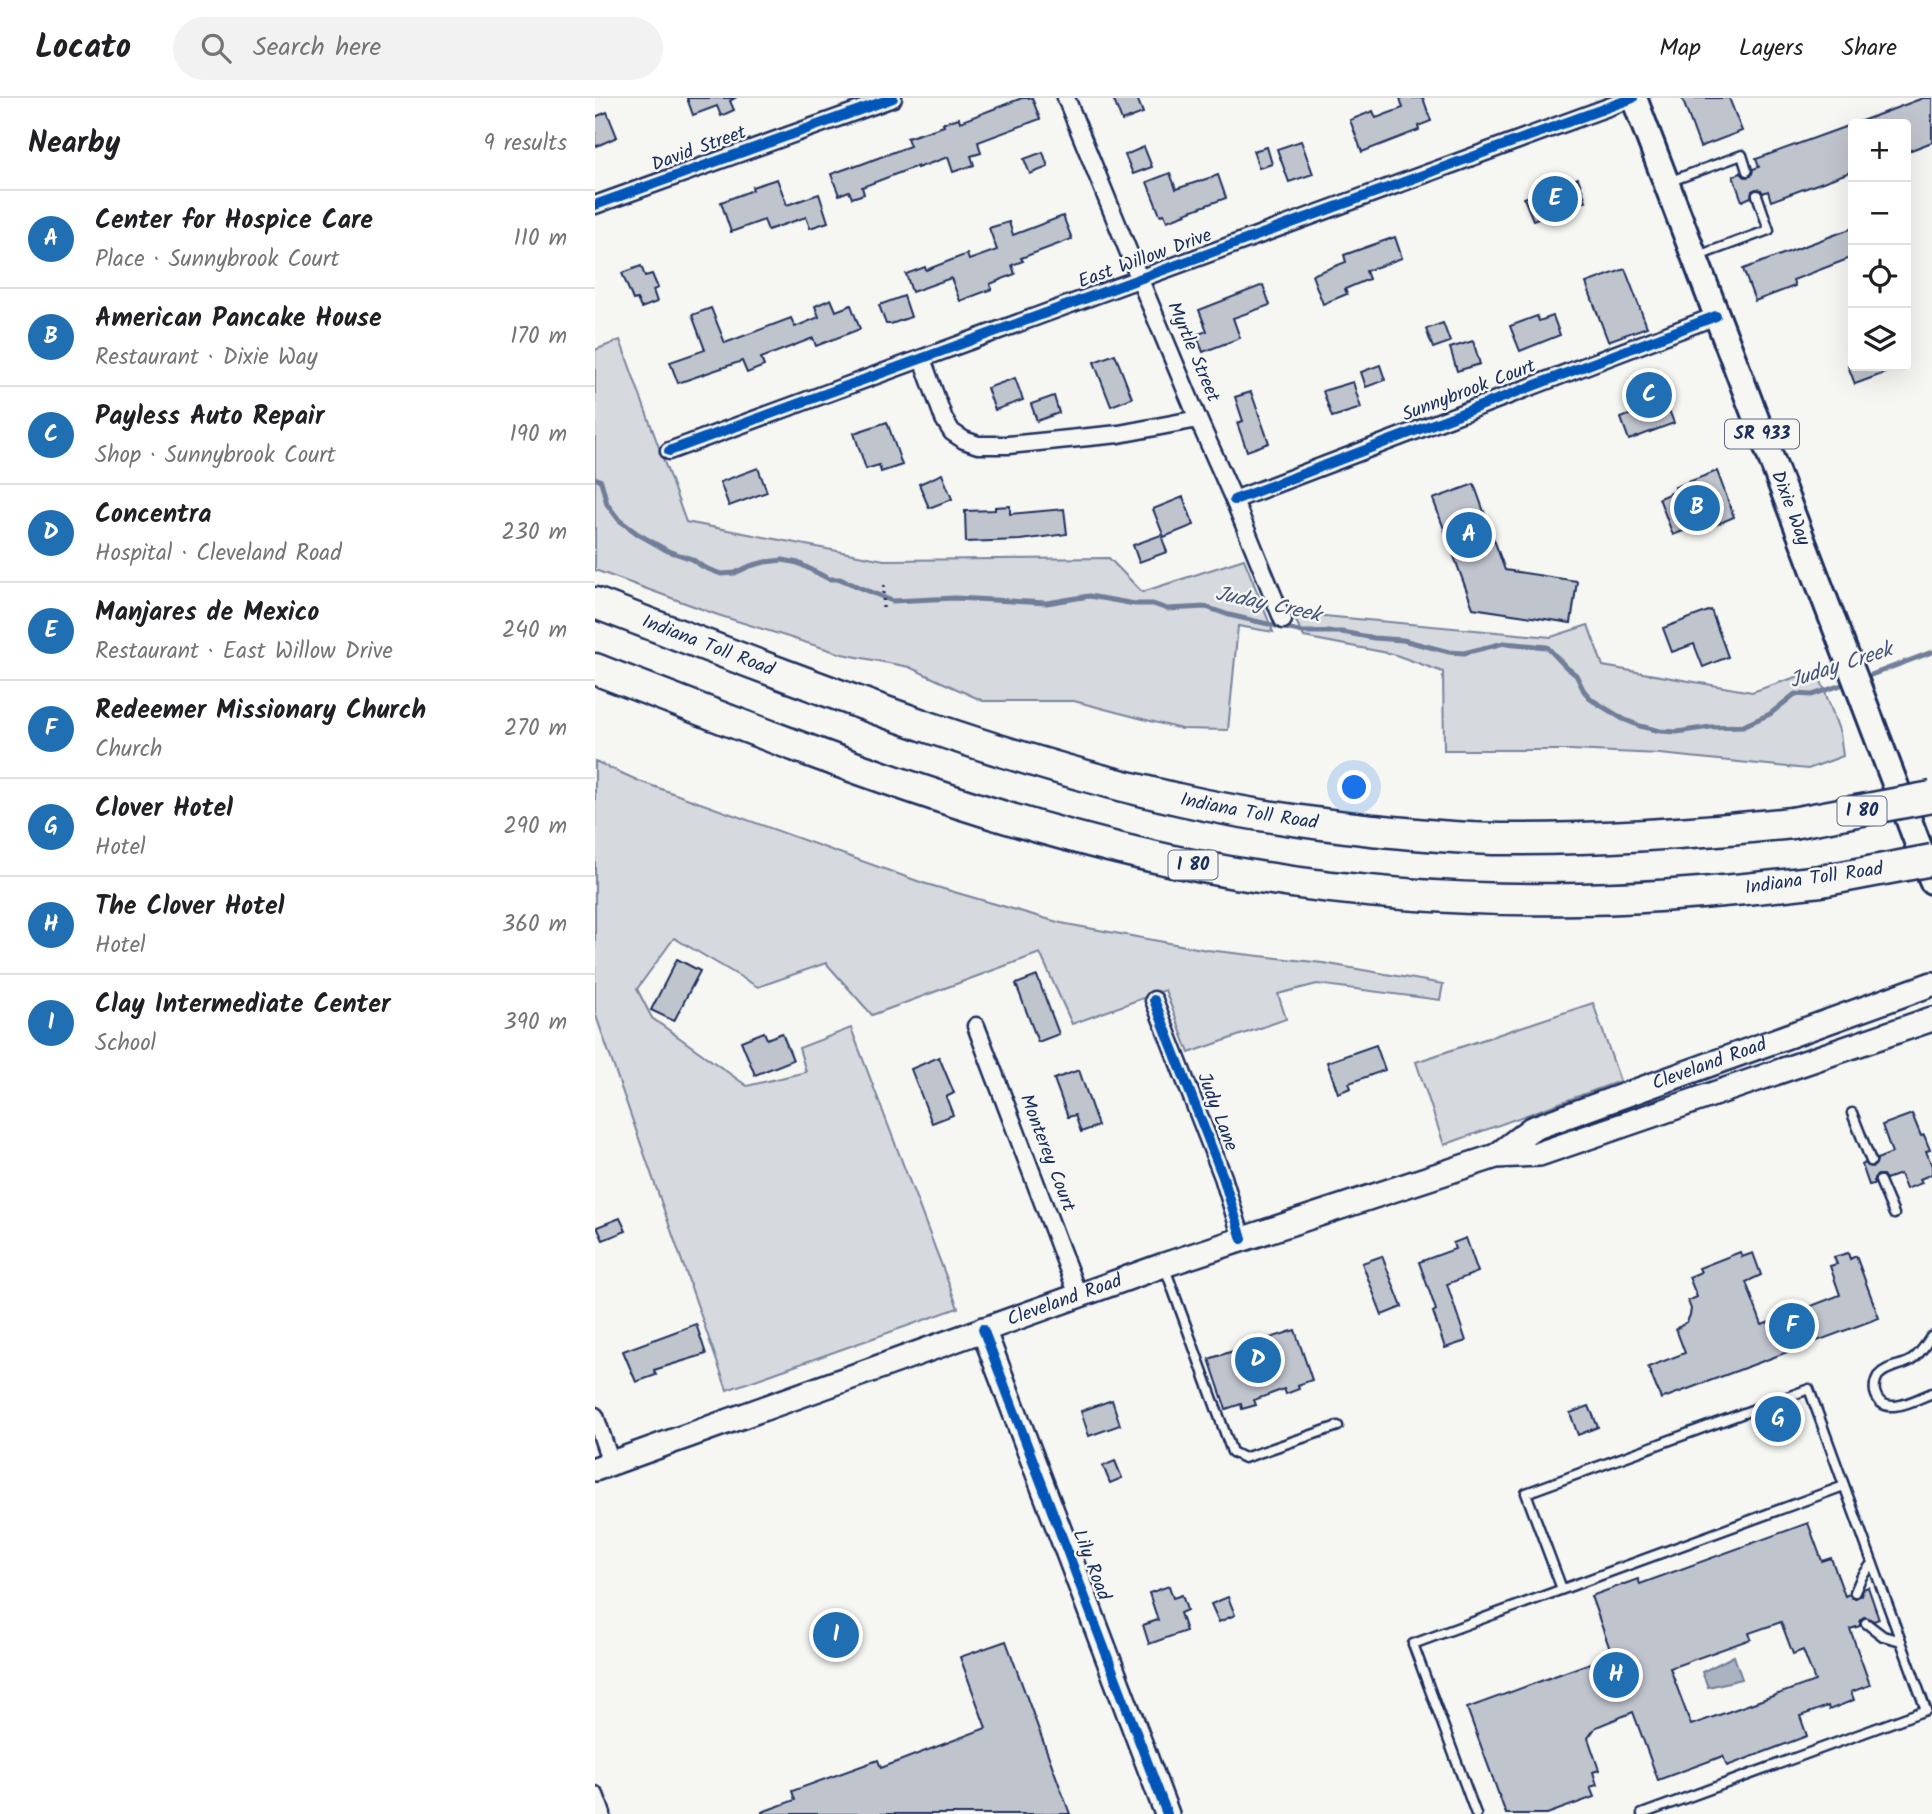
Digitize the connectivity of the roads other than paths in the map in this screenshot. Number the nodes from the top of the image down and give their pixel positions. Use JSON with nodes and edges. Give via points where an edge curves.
{"nodes":[{"id":1,"x":893,"y":98,"type":"edge"},
{"id":2,"x":1066,"y":98,"type":"edge"},
{"id":3,"x":1634,"y":98,"type":"edge"},
{"id":4,"x":1747,"y":171,"type":"dead end"},
{"id":5,"x":1666,"y":183,"type":"junction"},
{"id":6,"x":1756,"y":195,"type":"dead end"},
{"id":7,"x":595,"y":205,"type":"edge"},
{"id":8,"x":1694,"y":257,"type":"junction"},
{"id":9,"x":1140,"y":280,"type":"junction"},
{"id":10,"x":1716,"y":316,"type":"junction"},
{"id":11,"x":922,"y":359,"type":"junction"},
{"id":12,"x":1198,"y":419,"type":"junction"},
{"id":13,"x":669,"y":451,"type":"dead end"},
{"id":14,"x":1234,"y":500,"type":"junction"},
{"id":15,"x":595,"y":603,"type":"edge"},
{"id":16,"x":1283,"y":620,"type":"dead end"},
{"id":17,"x":595,"y":669,"type":"edge"},
{"id":18,"x":1932,"y":797,"type":"edge"},
{"id":19,"x":1932,"y":860,"type":"edge"},
{"id":20,"x":1932,"y":881,"type":"edge"},
{"id":21,"x":1932,"y":984,"type":"edge"},
{"id":22,"x":1154,"y":1000,"type":"dead end"},
{"id":23,"x":1932,"y":1018,"type":"edge"},
{"id":24,"x":976,"y":1026,"type":"dead end"},
{"id":25,"x":1853,"y":1113,"type":"dead end"},
{"id":26,"x":1496,"y":1156,"type":"junction"},
{"id":27,"x":1871,"y":1161,"type":"dead end"},
{"id":28,"x":1880,"y":1181,"type":"dead end"},
{"id":29,"x":1894,"y":1214,"type":"dead end"},
{"id":30,"x":1242,"y":1238,"type":"junction"},
{"id":31,"x":1164,"y":1265,"type":"junction"},
{"id":32,"x":1077,"y":1295,"type":"junction"},
{"id":33,"x":983,"y":1329,"type":"junction"},
{"id":34,"x":1931,"y":1337,"type":"edge"},
{"id":35,"x":1932,"y":1393,"type":"edge"},
{"id":36,"x":595,"y":1416,"type":"edge"},
{"id":37,"x":1338,"y":1426,"type":"dead end"},
{"id":38,"x":603,"y":1466,"type":"edge"},
{"id":39,"x":1844,"y":1486,"type":"junction"},
{"id":40,"x":1873,"y":1563,"type":"junction"},
{"id":41,"x":1562,"y":1589,"type":"junction"},
{"id":42,"x":1855,"y":1592,"type":"dead end"},
{"id":43,"x":1866,"y":1623,"type":"dead end"},
{"id":44,"x":1901,"y":1641,"type":"junction"},
{"id":45,"x":595,"y":1795,"type":"edge"},
{"id":46,"x":602,"y":1814,"type":"edge"},
{"id":47,"x":1167,"y":1814,"type":"edge"},
{"id":48,"x":1476,"y":1814,"type":"edge"},
{"id":49,"x":1642,"y":1814,"type":"edge"}],
"edges":[{"from":1,"to":7,"type":"street","name":"David Street"},
{"from":2,"to":9,"type":"street","name":"Myrtle Street"},
{"from":3,"to":5,"type":"main road","name":"Dixie Way","number":"SR 933"},
{"from":3,"to":9,"type":"street","name":"East Willow Drive"},
{"from":4,"to":5,"type":"lane","via":[[1742,155]]},
{"from":5,"to":8,"type":"main road","name":"Dixie Way","number":"SR 933"},
{"from":6,"to":8,"type":"lane","via":[[1769,230]]},
{"from":8,"to":10,"type":"main road","name":"Dixie Way","number":"SR 933"},
{"from":9,"to":11,"type":"street","name":"East Willow Drive"},
{"from":9,"to":12,"type":"street","name":"Myrtle Street"},
{"from":10,"to":14,"type":"street","name":"Sunnybrook Court"},
{"from":10,"to":20,"type":"main road","name":"Dixie Way","number":"SR 933"},
{"from":11,"to":12,"type":"street","via":[[948,426],[978,445],[1119,433]]},
{"from":11,"to":13,"type":"street","name":"East Willow Drive"},
{"from":12,"to":14,"type":"street","name":"Myrtle Street"},
{"from":14,"to":16,"type":"street","name":"Myrtle Street"},
{"from":15,"to":18,"type":"highway","name":"Indiana Toll Road","number":"I 80","bridge":true,"via":[[997,751],[1184,801],[1308,823],[1500,839],[1623,836],[1793,823]]},
{"from":17,"to":19,"type":"highway","name":"Indiana Toll Road","number":"I 80","bridge":true,"via":[[889,780],[998,816],[1137,853],[1260,878],[1401,893],[1581,899],[1733,891],[1821,881]]},
{"from":21,"to":26,"type":"main road","name":"Cleveland Road","via":[[1531,1129]]},
{"from":22,"to":30,"type":"street","name":"Judy Lane"},
{"from":23,"to":26,"type":"main road","name":"Cleveland Road","via":[[1539,1154]]},
{"from":24,"to":32,"type":"street","name":"Monterey Court"},
{"from":25,"to":27,"type":"lane"},
{"from":26,"to":30,"type":"main road","name":"Cleveland Road"},
{"from":28,"to":29,"type":"lane"},
{"from":30,"to":31,"type":"main road","name":"Cleveland Road"},
{"from":31,"to":32,"type":"main road","name":"Cleveland Road"},
{"from":31,"to":37,"type":"lane","via":[[1232,1452],[1244,1458]]},
{"from":32,"to":33,"type":"main road","name":"Cleveland Road"},
{"from":33,"to":38,"type":"main road","name":"Cleveland Road"},
{"from":33,"to":47,"type":"main road","name":"Lily Road"},
{"from":34,"to":35,"type":"lane","via":[[1913,1360],[1887,1369],[1874,1386],[1884,1405],[1894,1407]]},
{"from":36,"to":38,"type":"street"},
{"from":39,"to":40,"type":"lane"},
{"from":39,"to":41,"type":"lane"},
{"from":39,"to":41,"type":"lane","via":[[1809,1389],[1796,1393],[1526,1493]]},
{"from":40,"to":42,"type":"lane"},
{"from":40,"to":44,"type":"lane"},
{"from":41,"to":48,"type":"lane","via":[[1413,1644]]},
{"from":43,"to":44,"type":"lane","via":[[1883,1636]]},
{"from":44,"to":49,"type":"lane","via":[[1926,1710]]},
{"from":45,"to":46,"type":"street"}]}
